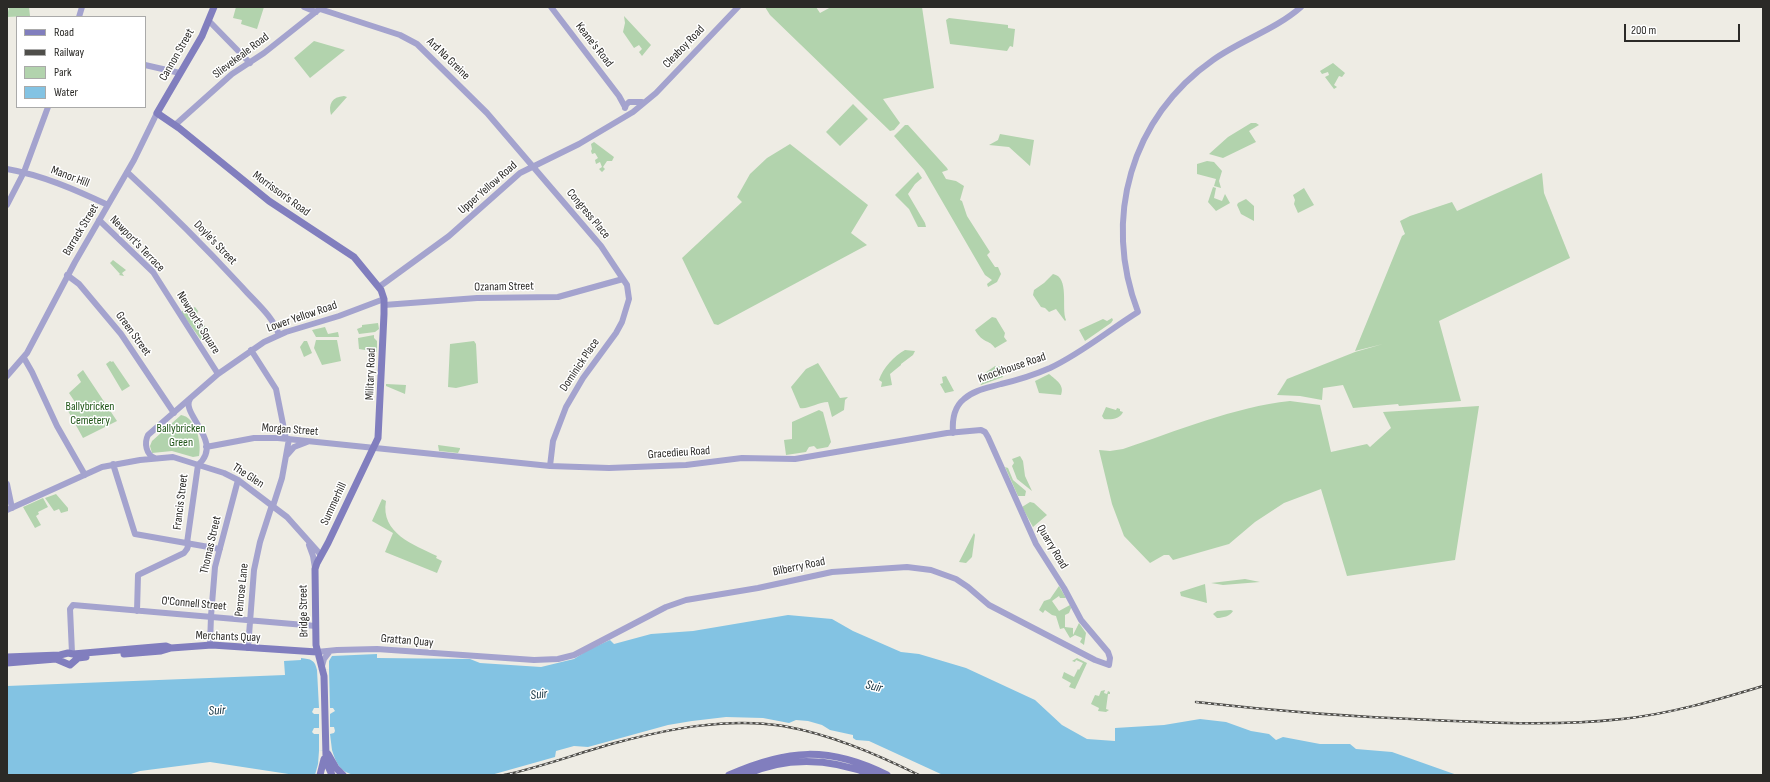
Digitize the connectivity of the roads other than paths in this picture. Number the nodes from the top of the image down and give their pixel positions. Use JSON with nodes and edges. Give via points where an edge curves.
{"nodes":[{"id":1,"x":214,"y":7,"type":"edge"},
{"id":2,"x":304,"y":7,"type":"edge"},
{"id":3,"x":551,"y":7,"type":"edge"},
{"id":4,"x":738,"y":7,"type":"edge"},
{"id":5,"x":1301,"y":7,"type":"edge"},
{"id":6,"x":320,"y":10,"type":"edge"},
{"id":7,"x":208,"y":21,"type":"junction"},
{"id":8,"x":250,"y":63,"type":"junction"},
{"id":9,"x":146,"y":65,"type":"edge"},
{"id":10,"x":180,"y":73,"type":"junction"},
{"id":11,"x":630,"y":107,"type":"junction"},
{"id":12,"x":48,"y":108,"type":"edge"},
{"id":13,"x":157,"y":113,"type":"junction"},
{"id":14,"x":175,"y":124,"type":"junction"},
{"id":15,"x":532,"y":166,"type":"junction"},
{"id":16,"x":7,"y":169,"type":"edge"},
{"id":17,"x":24,"y":172,"type":"junction"},
{"id":18,"x":127,"y":172,"type":"junction"},
{"id":19,"x":108,"y":204,"type":"junction"},
{"id":20,"x":7,"y":205,"type":"edge"},
{"id":21,"x":99,"y":220,"type":"junction"},
{"id":22,"x":67,"y":275,"type":"junction"},
{"id":23,"x":623,"y":279,"type":"junction"},
{"id":24,"x":160,"y":283,"type":"joint"},
{"id":25,"x":379,"y":287,"type":"junction"},
{"id":26,"x":384,"y":302,"type":"junction"},
{"id":27,"x":279,"y":335,"type":"junction"},
{"id":28,"x":251,"y":350,"type":"junction"},
{"id":29,"x":24,"y":358,"type":"junction"},
{"id":30,"x":218,"y":374,"type":"junction"},
{"id":31,"x":7,"y":376,"type":"edge"},
{"id":32,"x":190,"y":399,"type":"junction"},
{"id":33,"x":175,"y":412,"type":"junction"},
{"id":34,"x":191,"y":412,"type":"junction"},
{"id":35,"x":953,"y":432,"type":"junction"},
{"id":36,"x":985,"y":432,"type":"joint"},
{"id":37,"x":288,"y":439,"type":"junction"},
{"id":38,"x":308,"y":441,"type":"junction"},
{"id":39,"x":206,"y":447,"type":"junction"},
{"id":40,"x":374,"y":448,"type":"junction"},
{"id":41,"x":147,"y":450,"type":"junction"},
{"id":42,"x":204,"y":456,"type":"junction"},
{"id":43,"x":286,"y":457,"type":"junction"},
{"id":44,"x":156,"y":458,"type":"junction"},
{"id":45,"x":140,"y":460,"type":"junction"},
{"id":46,"x":113,"y":464,"type":"junction"},
{"id":47,"x":198,"y":465,"type":"junction"},
{"id":48,"x":550,"y":466,"type":"junction"},
{"id":49,"x":210,"y":468,"type":"junction"},
{"id":50,"x":85,"y":475,"type":"junction"},
{"id":51,"x":238,"y":480,"type":"junction"},
{"id":52,"x":7,"y":484,"type":"edge"},
{"id":53,"x":272,"y":506,"type":"junction"},
{"id":54,"x":9,"y":509,"type":"edge"},
{"id":55,"x":305,"y":538,"type":"junction"},
{"id":56,"x":188,"y":543,"type":"junction"},
{"id":57,"x":220,"y":549,"type":"junction"},
{"id":58,"x":313,"y":555,"type":"junction"},
{"id":59,"x":321,"y":555,"type":"junction"},
{"id":60,"x":315,"y":569,"type":"junction"},
{"id":61,"x":137,"y":611,"type":"junction"},
{"id":62,"x":211,"y":616,"type":"junction"},
{"id":63,"x":250,"y":620,"type":"junction"},
{"id":64,"x":316,"y":626,"type":"junction"},
{"id":65,"x":210,"y":645,"type":"junction"},
{"id":66,"x":171,"y":648,"type":"junction"},
{"id":67,"x":248,"y":648,"type":"junction"},
{"id":68,"x":330,"y":651,"type":"junction"},
{"id":69,"x":317,"y":652,"type":"junction"},
{"id":70,"x":70,"y":654,"type":"junction"},
{"id":71,"x":483,"y":655,"type":"joint"},
{"id":72,"x":7,"y":657,"type":"edge"},
{"id":73,"x":74,"y":662,"type":"junction"},
{"id":74,"x":7,"y":663,"type":"edge"},
{"id":75,"x":65,"y":664,"type":"junction"},
{"id":76,"x":1109,"y":665,"type":"joint"},
{"id":77,"x":322,"y":668,"type":"junction"},
{"id":78,"x":325,"y":744,"type":"junction"},
{"id":79,"x":730,"y":774,"type":"edge"},
{"id":80,"x":321,"y":775,"type":"edge"},
{"id":81,"x":332,"y":775,"type":"edge"},
{"id":82,"x":343,"y":775,"type":"edge"},
{"id":83,"x":744,"y":775,"type":"edge"},
{"id":84,"x":873,"y":775,"type":"edge"},
{"id":85,"x":887,"y":775,"type":"edge"}],
"edges":[{"from":1,"to":7,"type":"main road","name":"Cannon Street"},
{"from":2,"to":6,"type":"street","name":"Ard Na Greine"},
{"from":3,"to":11,"type":"street","name":"Keane's Road"},
{"from":4,"to":11,"type":"street","name":"Cleaboy Road","via":[[656,93]]},
{"from":5,"to":35,"type":"street","name":"Knockhouse Road","via":[[1203,67],[1176,92],[1149,130],[1127,186],[1123,216],[1122,238],[1126,269],[1138,312],[1057,364],[966,397],[960,402],[953,418]]},
{"from":6,"to":8,"type":"street","name":"Slievekeale Road"},
{"from":6,"to":15,"type":"street","name":"Ard Na Greine","via":[[400,35],[414,42],[482,108]]},
{"from":7,"to":8,"type":"street"},
{"from":7,"to":10,"type":"main road","name":"Cannon Street"},
{"from":8,"to":14,"type":"street","name":"Slievekeale Road","via":[[224,81]]},
{"from":9,"to":10,"type":"street"},
{"from":10,"to":13,"type":"main road","name":"Cannon Street"},
{"from":11,"to":15,"type":"street","name":"Upper Yellow Road","via":[[619,119],[579,144]]},
{"from":12,"to":17,"type":"street"},
{"from":13,"to":14,"type":"main road","name":"Morrisson's Road"},
{"from":13,"to":18,"type":"street","name":"Barrack Street"},
{"from":14,"to":25,"type":"main road","name":"Morrisson's Road","via":[[269,201],[354,257]]},
{"from":15,"to":23,"type":"street","name":"Congress Place","via":[[601,246]]},
{"from":15,"to":25,"type":"street","name":"Upper Yellow Road","via":[[512,180],[449,236]]},
{"from":16,"to":17,"type":"street","name":"Manor Hill"},
{"from":17,"to":19,"type":"street","name":"Manor Hill"},
{"from":17,"to":20,"type":"street"},
{"from":18,"to":19,"type":"street","name":"Barrack Street"},
{"from":18,"to":27,"type":"street","name":"Doyle's Street","via":[[272,319]]},
{"from":19,"to":21,"type":"street","name":"Barrack Street"},
{"from":21,"to":22,"type":"street","name":"Barrack Street"},
{"from":21,"to":24,"type":"street","name":"Newport's Terrace"},
{"from":22,"to":29,"type":"street","name":"Barrack Street"},
{"from":22,"to":33,"type":"street","name":"Green Street","via":[[79,284],[121,334]]},
{"from":23,"to":26,"type":"street","name":"Ozanam Street","via":[[558,297]]},
{"from":23,"to":48,"type":"street","name":"Dominick Place","via":[[629,296],[624,315],[616,333],[586,373],[566,406],[553,441]]},
{"from":24,"to":30,"type":"street","name":"Newport's Square"},
{"from":25,"to":26,"type":"main road","name":"Morrisson's Road"},
{"from":26,"to":27,"type":"street","name":"Lower Yellow Road"},
{"from":26,"to":40,"type":"main road","name":"Military Road","via":[[379,434]]},
{"from":27,"to":28,"type":"street","name":"Lower Yellow Road"},
{"from":28,"to":30,"type":"street","name":"Lower Yellow Road"},
{"from":28,"to":37,"type":"street","via":[[276,389]]},
{"from":29,"to":31,"type":"street","name":"Barrack Street"},
{"from":29,"to":50,"type":"street","via":[[54,420]]},
{"from":30,"to":32,"type":"street","name":"Lower Yellow Road"},
{"from":32,"to":33,"type":"street","name":"Lower Yellow Road"},
{"from":32,"to":34,"type":"street","via":[[188,405]]},
{"from":33,"to":34,"type":"street","via":[[185,409]]},
{"from":33,"to":41,"type":"street","name":"Lower Yellow Road","via":[[147,436]]},
{"from":34,"to":39,"type":"street","via":[[202,431]]},
{"from":35,"to":36,"type":"street","name":"Gracedieu Road"},
{"from":35,"to":48,"type":"street","name":"Gracedieu Road","via":[[795,459],[742,458],[679,466]]},
{"from":36,"to":76,"type":"street","name":"Quarry Road","via":[[1036,544],[1064,588],[1080,620],[1109,654]]},
{"from":37,"to":38,"type":"street","name":"Morgan Street"},
{"from":37,"to":39,"type":"street","name":"Morgan Street","via":[[254,438]]},
{"from":37,"to":43,"type":"street","name":"The Glen"},
{"from":38,"to":40,"type":"street","name":"Morgan Street"},
{"from":38,"to":43,"type":"street","via":[[294,447]]},
{"from":39,"to":42,"type":"street"},
{"from":40,"to":48,"type":"street","name":"Gracedieu Road"},
{"from":40,"to":59,"type":"main road","name":"Summerhill"},
{"from":41,"to":44,"type":"street","via":[[150,456]]},
{"from":41,"to":45,"type":"street","via":[[146,456]]},
{"from":42,"to":47,"type":"street"},
{"from":42,"to":49,"type":"street","via":[[205,464]]},
{"from":43,"to":53,"type":"street","name":"The Glen","via":[[279,490]]},
{"from":44,"to":45,"type":"street","name":"The Glen"},
{"from":44,"to":47,"type":"street","name":"The Glen","via":[[172,457]]},
{"from":45,"to":46,"type":"street","name":"The Glen"},
{"from":46,"to":50,"type":"street","name":"The Glen"},
{"from":46,"to":56,"type":"street","via":[[135,533],[140,536]]},
{"from":47,"to":49,"type":"street","name":"The Glen"},
{"from":47,"to":56,"type":"street","name":"Francis Street"},
{"from":49,"to":51,"type":"street","name":"The Glen"},
{"from":50,"to":54,"type":"street","name":"The Glen"},
{"from":51,"to":53,"type":"street","name":"The Glen"},
{"from":51,"to":57,"type":"street","name":"Thomas Street"},
{"from":52,"to":54,"type":"street"},
{"from":53,"to":55,"type":"street","name":"The Glen","via":[[287,517]]},
{"from":53,"to":63,"type":"street","name":"Penrose Lane","via":[[256,559]]},
{"from":55,"to":58,"type":"street"},
{"from":55,"to":59,"type":"street","name":"The Glen"},
{"from":56,"to":57,"type":"street"},
{"from":56,"to":61,"type":"street","via":[[184,553],[138,575]]},
{"from":57,"to":62,"type":"street","name":"Thomas Street","via":[[214,573]]},
{"from":58,"to":59,"type":"street"},
{"from":58,"to":60,"type":"street"},
{"from":59,"to":60,"type":"main road","name":"Summerhill"},
{"from":60,"to":64,"type":"main road","name":"Bridge Street"},
{"from":61,"to":62,"type":"street","name":"O'Connell Street"},
{"from":61,"to":70,"type":"street","name":"O'Connell Street","via":[[70,607]]},
{"from":62,"to":63,"type":"street","name":"O'Connell Street"},
{"from":62,"to":65,"type":"street","name":"Thomas Street"},
{"from":63,"to":64,"type":"street","name":"O'Connell Street"},
{"from":63,"to":67,"type":"street","name":"Penrose Lane"},
{"from":64,"to":69,"type":"main road","name":"Bridge Street"},
{"from":65,"to":66,"type":"main road","name":"Merchants Quay"},
{"from":65,"to":67,"type":"main road","name":"Merchants Quay"},
{"from":66,"to":70,"type":"main road","name":"Merchants Quay","via":[[166,646]]},
{"from":66,"to":73,"type":"main road","via":[[162,651],[80,657]]},
{"from":67,"to":69,"type":"main road","name":"Merchants Quay"},
{"from":68,"to":69,"type":"street","name":"Grattan Quay"},
{"from":68,"to":71,"type":"street","name":"Grattan Quay","via":[[377,649],[445,655]]},
{"from":68,"to":77,"type":"street","via":[[324,659]]},
{"from":69,"to":77,"type":"main road","name":"Bridge Street"},
{"from":70,"to":72,"type":"main road","name":"Merchants Quay"},
{"from":70,"to":73,"type":"main road","via":[[75,657]]},
{"from":70,"to":75,"type":"main road","via":[[63,658]]},
{"from":71,"to":76,"type":"street","name":"Bilberry Road","via":[[540,660],[564,658],[666,607],[686,600],[832,572],[907,566],[924,568],[952,577],[998,611]]},
{"from":73,"to":75,"type":"main road","via":[[70,665]]},
{"from":74,"to":75,"type":"main road","via":[[56,659]]},
{"from":77,"to":78,"type":"main road","name":"Bridge Street"},
{"from":78,"to":80,"type":"main road"},
{"from":78,"to":81,"type":"main road","via":[[327,763]]},
{"from":78,"to":82,"type":"main road","via":[[333,765]]},
{"from":79,"to":85,"type":"main road","via":[[771,759],[813,753],[844,758]]},
{"from":80,"to":81,"type":"main road"},
{"from":83,"to":84,"type":"main road","via":[[774,764],[803,761],[829,762]]}]}
